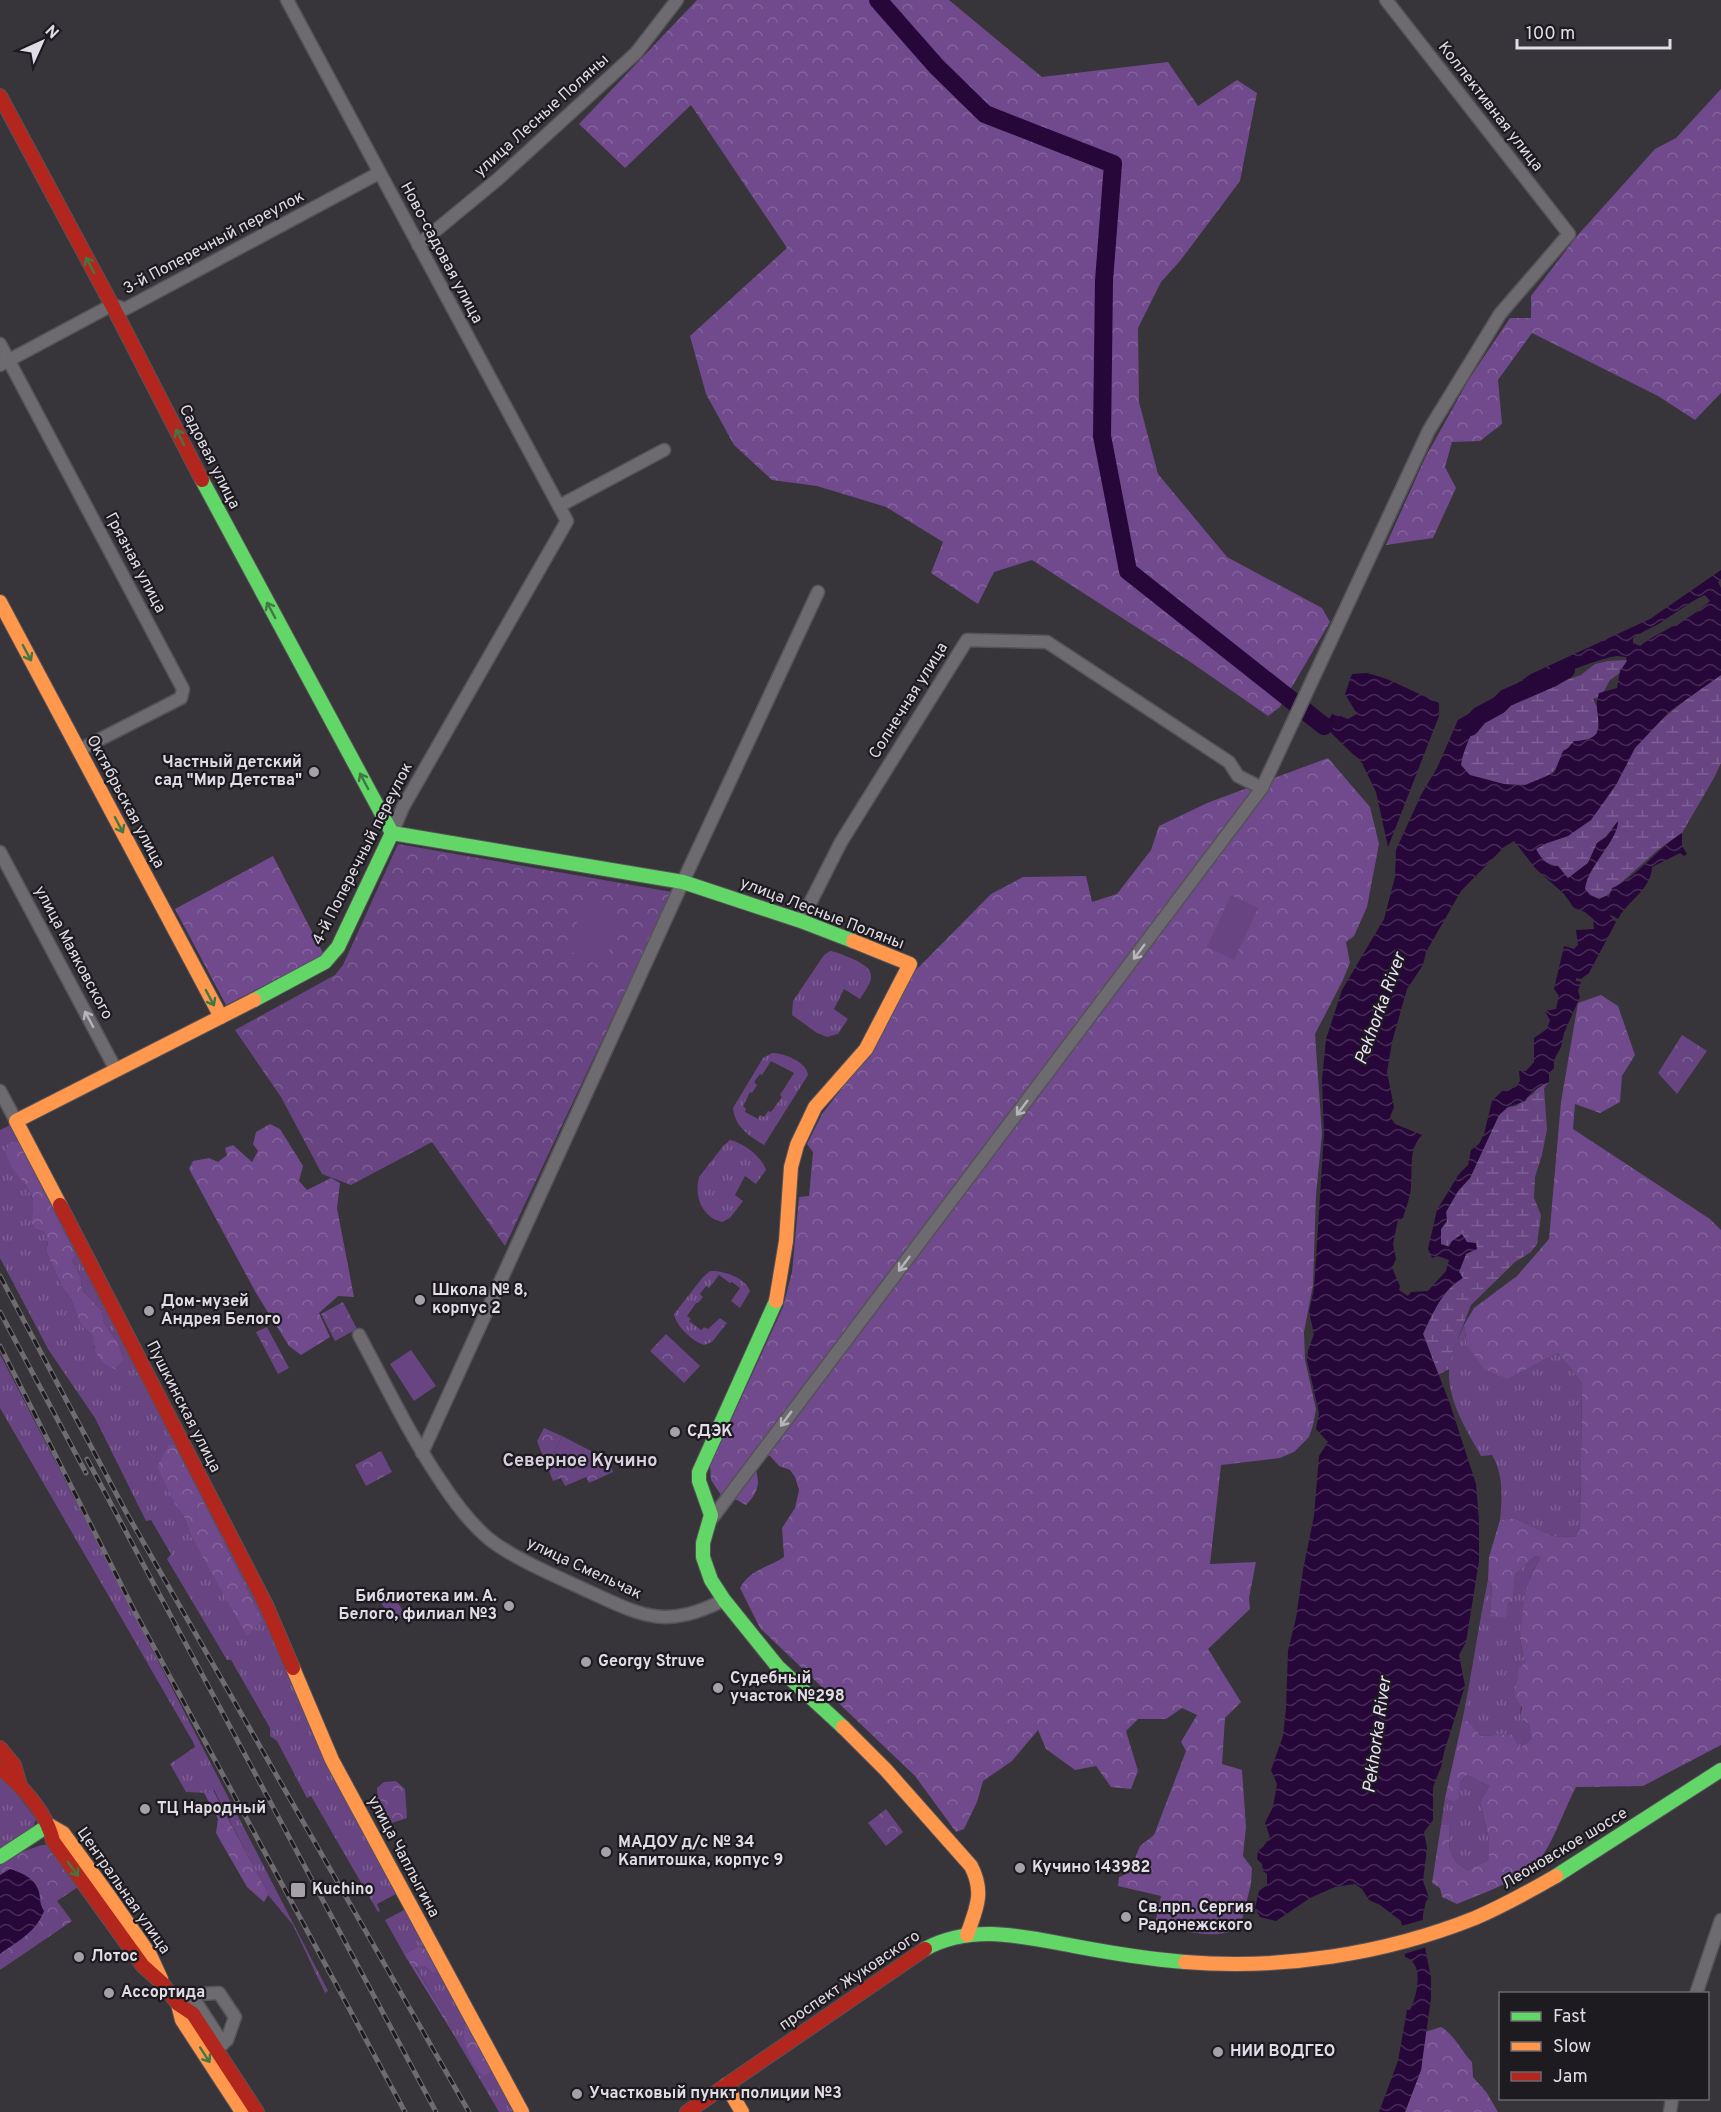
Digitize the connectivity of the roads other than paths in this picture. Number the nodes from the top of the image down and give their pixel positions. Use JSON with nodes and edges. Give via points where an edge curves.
{"nodes":[{"id":1,"x":287,"y":0,"type":"edge"},
{"id":2,"x":677,"y":0,"type":"edge"},
{"id":3,"x":1386,"y":0,"type":"edge"},
{"id":4,"x":0,"y":96,"type":"edge"},
{"id":5,"x":379,"y":173,"type":"junction"},
{"id":6,"x":418,"y":245,"type":"junction"},
{"id":7,"x":112,"y":305,"type":"junction"},
{"id":8,"x":0,"y":344,"type":"edge"},
{"id":9,"x":4,"y":362,"type":"edge"},
{"id":10,"x":664,"y":450,"type":"dead end"},
{"id":11,"x":559,"y":506,"type":"junction"},
{"id":12,"x":567,"y":521,"type":"joint"},
{"id":13,"x":818,"y":592,"type":"dead end"},
{"id":14,"x":0,"y":602,"type":"edge"},
{"id":15,"x":79,"y":750,"type":"junction"},
{"id":16,"x":1263,"y":788,"type":"junction"},
{"id":17,"x":392,"y":833,"type":"junction"},
{"id":18,"x":0,"y":852,"type":"edge"},
{"id":19,"x":682,"y":882,"type":"junction"},
{"id":20,"x":801,"y":921,"type":"junction"},
{"id":21,"x":221,"y":1017,"type":"junction"},
{"id":22,"x":117,"y":1070,"type":"junction"},
{"id":23,"x":0,"y":1091,"type":"edge"},
{"id":24,"x":16,"y":1121,"type":"junction"},
{"id":25,"x":359,"y":1335,"type":"dead end"},
{"id":26,"x":422,"y":1453,"type":"junction"},
{"id":27,"x":710,"y":1521,"type":"junction"},
{"id":28,"x":724,"y":1600,"type":"junction"},
{"id":29,"x":268,"y":1611,"type":"joint"},
{"id":30,"x":0,"y":1748,"type":"edge"},
{"id":31,"x":0,"y":1768,"type":"edge"},
{"id":32,"x":1721,"y":1770,"type":"edge"},
{"id":33,"x":20,"y":1785,"type":"junction"},
{"id":34,"x":49,"y":1825,"type":"junction"},
{"id":35,"x":0,"y":1857,"type":"edge"},
{"id":36,"x":1721,"y":1920,"type":"edge"},
{"id":37,"x":967,"y":1935,"type":"junction"},
{"id":38,"x":1416,"y":1937,"type":"joint"},
{"id":39,"x":1697,"y":1992,"type":"edge"},
{"id":40,"x":192,"y":1996,"type":"junction"},
{"id":41,"x":178,"y":2004,"type":"junction"},
{"id":42,"x":219,"y":2046,"type":"junction"},
{"id":43,"x":726,"y":2085,"type":"junction"},
{"id":44,"x":689,"y":2111,"type":"edge"},
{"id":45,"x":242,"y":2112,"type":"edge"},
{"id":46,"x":257,"y":2112,"type":"edge"},
{"id":47,"x":522,"y":2112,"type":"edge"},
{"id":48,"x":742,"y":2112,"type":"edge"}],
"edges":[{"from":1,"to":5,"type":"street","name":"Ново-садовая улица"},
{"from":2,"to":6,"type":"street","name":"улица Лесные Поляны","via":[[636,53],[498,179]]},
{"from":3,"to":16,"type":"street","name":"Коллективная улица","via":[[1569,234],[1500,314],[1429,430]]},
{"from":7,"to":4,"type":"street","name":"Садовая улица","one_way":true},
{"from":5,"to":6,"type":"street","name":"Ново-садовая улица"},
{"from":5,"to":7,"type":"street","name":"3-й Поперечный переулок","via":[[125,309]]},
{"from":6,"to":11,"type":"street","name":"Ново-садовая улица"},
{"from":7,"to":9,"type":"street","name":"3-й Поперечный переулок"},
{"from":17,"to":7,"type":"street","name":"Садовая улица","one_way":true},
{"from":8,"to":9,"type":"street","name":"Грязная улица"},
{"from":9,"to":15,"type":"street","name":"Грязная улица","via":[[183,689],[181,698]]},
{"from":10,"to":11,"type":"street"},
{"from":11,"to":12,"type":"street","name":"Ново-садовая улица"},
{"from":12,"to":17,"type":"street","name":"4-й Поперечный переулок","via":[[403,807]]},
{"from":13,"to":19,"type":"street"},
{"from":14,"to":15,"type":"street","name":"Октябрьская улица","one_way":true},
{"from":15,"to":21,"type":"street","name":"Октябрьская улица","one_way":true},
{"from":16,"to":20,"type":"street","name":"Солнечная улица","via":[[1238,776],[1229,762],[1047,642],[967,640],[841,842]]},
{"from":16,"to":27,"type":"street","one_way":true},
{"from":17,"to":19,"type":"street","name":"улица Лесные Поляны"},
{"from":17,"to":21,"type":"street","name":"4-й Поперечный переулок","via":[[332,955],[319,966]]},
{"from":22,"to":18,"type":"street","name":"улица Маяковского","one_way":true},
{"from":19,"to":20,"type":"street","name":"улица Лесные Поляны"},
{"from":19,"to":26,"type":"street"},
{"from":20,"to":27,"type":"street","name":"улица Лесные Поляны","via":[[910,964],[872,1039],[815,1107],[797,1145],[776,1300],[699,1472]]},
{"from":21,"to":22,"type":"street","name":"4-й Поперечный переулок"},
{"from":22,"to":24,"type":"street","name":"4-й Поперечный переулок"},
{"from":23,"to":24,"type":"street","name":"Пушкинская улица"},
{"from":24,"to":29,"type":"street","name":"Пушкинская улица"},
{"from":25,"to":26,"type":"street","name":"улица Смельчак"},
{"from":26,"to":28,"type":"street","name":"улица Смельчак","via":[[449,1493],[489,1539],[539,1568],[646,1616],[702,1612]]},
{"from":27,"to":28,"type":"street","name":"улица Лесные Поляны","via":[[703,1557]]},
{"from":28,"to":37,"type":"street","via":[[778,1667],[881,1765],[971,1866],[980,1889]]},
{"from":29,"to":47,"type":"street","name":"улица Чаплыгина","via":[[332,1760]]},
{"from":30,"to":33,"type":"street","name":"Центральная улица","via":[[14,1765]]},
{"from":31,"to":33,"type":"street","name":"Центральная улица"},
{"from":32,"to":38,"type":"street","name":"Леоновское шоссе","via":[[1512,1901]]},
{"from":33,"to":34,"type":"street","name":"Центральная улица"},
{"from":34,"to":35,"type":"street"},
{"from":34,"to":41,"type":"street","name":"Центральная улица","via":[[63,1833],[109,1896],[150,1954],[162,1983]]},
{"from":36,"to":39,"type":"street"},
{"from":37,"to":38,"type":"street","name":"проспект Жуковского","via":[[1006,1935],[1140,1957],[1226,1964],[1305,1959]]},
{"from":37,"to":43,"type":"street","name":"проспект Жуковского","via":[[922,1950]]},
{"from":40,"to":41,"type":"street"},
{"from":40,"to":42,"type":"street"},
{"from":40,"to":42,"type":"street","via":[[219,1994],[235,2017],[227,2040]]},
{"from":41,"to":42,"type":"street","name":"Центральная улица","via":[[193,2014]]},
{"from":41,"to":45,"type":"street","name":"Центральная улица","one_way":true,"via":[[182,2020]]},
{"from":42,"to":46,"type":"street","name":"Центральная улица"},
{"from":43,"to":44,"type":"street","name":"проспект Жуковского"},
{"from":43,"to":48,"type":"street"}]}
